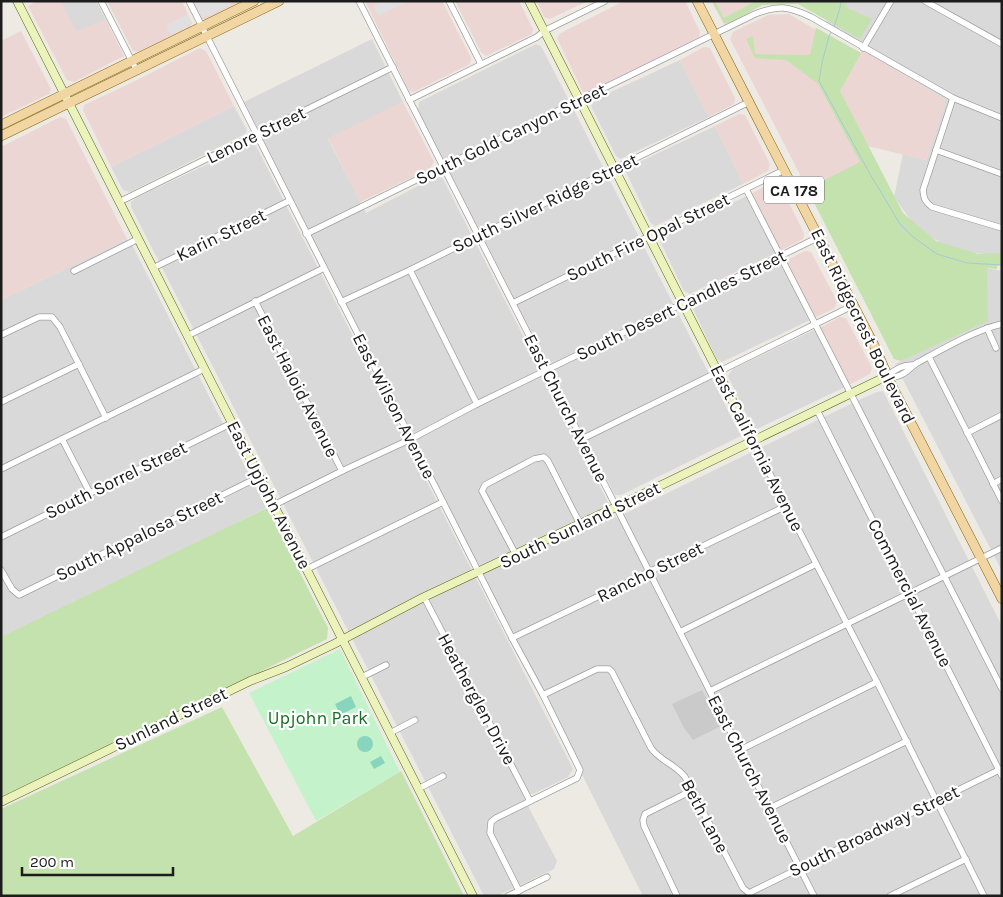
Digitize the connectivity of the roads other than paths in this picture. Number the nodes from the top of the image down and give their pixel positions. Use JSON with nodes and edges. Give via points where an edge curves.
{"nodes":[{"id":1,"x":17,"y":1,"type":"edge"},
{"id":2,"x":101,"y":1,"type":"edge"},
{"id":3,"x":189,"y":1,"type":"edge"},
{"id":4,"x":254,"y":1,"type":"edge"},
{"id":5,"x":359,"y":1,"type":"edge"},
{"id":6,"x":449,"y":1,"type":"edge"},
{"id":7,"x":529,"y":1,"type":"edge"},
{"id":8,"x":605,"y":1,"type":"edge"},
{"id":9,"x":697,"y":1,"type":"edge"},
{"id":10,"x":891,"y":1,"type":"edge"},
{"id":11,"x":925,"y":1,"type":"edge"},
{"id":12,"x":275,"y":2,"type":"edge"},
{"id":13,"x":201,"y":27,"type":"junction"},
{"id":14,"x":544,"y":31,"type":"junction"},
{"id":15,"x":714,"y":35,"type":"junction"},
{"id":16,"x":206,"y":37,"type":"junction"},
{"id":17,"x":1002,"y":44,"type":"edge"},
{"id":18,"x":863,"y":48,"type":"junction"},
{"id":19,"x":132,"y":61,"type":"junction"},
{"id":20,"x":481,"y":64,"type":"junction"},
{"id":21,"x":393,"y":67,"type":"junction"},
{"id":22,"x":137,"y":71,"type":"junction"},
{"id":23,"x":65,"y":95,"type":"junction"},
{"id":24,"x":953,"y":98,"type":"junction"},
{"id":25,"x":409,"y":100,"type":"junction"},
{"id":26,"x":580,"y":100,"type":"junction"},
{"id":27,"x":749,"y":102,"type":"junction"},
{"id":28,"x":69,"y":104,"type":"junction"},
{"id":29,"x":1002,"y":118,"type":"edge"},
{"id":30,"x":1,"y":125,"type":"edge"},
{"id":31,"x":257,"y":135,"type":"junction"},
{"id":32,"x":1,"y":136,"type":"edge"},
{"id":33,"x":936,"y":150,"type":"junction"},
{"id":34,"x":443,"y":167,"type":"junction"},
{"id":35,"x":615,"y":168,"type":"junction"},
{"id":36,"x":784,"y":170,"type":"junction"},
{"id":37,"x":1002,"y":174,"type":"edge"},
{"id":38,"x":746,"y":189,"type":"junction"},
{"id":39,"x":289,"y":201,"type":"junction"},
{"id":40,"x":119,"y":202,"type":"junction"},
{"id":41,"x":1002,"y":228,"type":"edge"},
{"id":42,"x":306,"y":234,"type":"junction"},
{"id":43,"x":478,"y":235,"type":"junction"},
{"id":44,"x":649,"y":237,"type":"junction"},
{"id":45,"x":819,"y":237,"type":"junction"},
{"id":46,"x":138,"y":238,"type":"junction"},
{"id":47,"x":781,"y":256,"type":"junction"},
{"id":48,"x":153,"y":268,"type":"junction"},
{"id":49,"x":324,"y":268,"type":"junction"},
{"id":50,"x":410,"y":270,"type":"junction"},
{"id":51,"x":74,"y":271,"type":"dead end"},
{"id":52,"x":255,"y":301,"type":"junction"},
{"id":53,"x":341,"y":302,"type":"junction"},
{"id":54,"x":513,"y":303,"type":"junction"},
{"id":55,"x":683,"y":304,"type":"junction"},
{"id":56,"x":854,"y":305,"type":"junction"},
{"id":57,"x":815,"y":324,"type":"junction"},
{"id":58,"x":1002,"y":324,"type":"edge"},
{"id":59,"x":986,"y":328,"type":"junction"},
{"id":60,"x":1,"y":335,"type":"edge"},
{"id":61,"x":187,"y":336,"type":"junction"},
{"id":62,"x":996,"y":348,"type":"dead end"},
{"id":63,"x":928,"y":357,"type":"junction"},
{"id":64,"x":79,"y":364,"type":"junction"},
{"id":65,"x":204,"y":369,"type":"junction"},
{"id":66,"x":546,"y":370,"type":"junction"},
{"id":67,"x":718,"y":372,"type":"junction"},
{"id":68,"x":887,"y":376,"type":"junction"},
{"id":69,"x":852,"y":393,"type":"junction"},
{"id":70,"x":1,"y":402,"type":"edge"},
{"id":71,"x":477,"y":404,"type":"junction"},
{"id":72,"x":817,"y":410,"type":"junction"},
{"id":73,"x":1002,"y":415,"type":"edge"},
{"id":74,"x":106,"y":418,"type":"junction"},
{"id":75,"x":232,"y":423,"type":"junction"},
{"id":76,"x":967,"y":432,"type":"junction"},
{"id":77,"x":62,"y":439,"type":"junction"},
{"id":78,"x":411,"y":439,"type":"junction"},
{"id":79,"x":582,"y":439,"type":"junction"},
{"id":80,"x":753,"y":441,"type":"junction"},
{"id":81,"x":1,"y":469,"type":"edge"},
{"id":82,"x":342,"y":471,"type":"junction"},
{"id":83,"x":259,"y":477,"type":"junction"},
{"id":84,"x":1002,"y":479,"type":"edge"},
{"id":85,"x":993,"y":484,"type":"junction"},
{"id":86,"x":90,"y":493,"type":"junction"},
{"id":87,"x":1002,"y":501,"type":"edge"},
{"id":88,"x":443,"y":502,"type":"junction"},
{"id":89,"x":274,"y":505,"type":"junction"},
{"id":90,"x":786,"y":506,"type":"junction"},
{"id":91,"x":616,"y":507,"type":"junction"},
{"id":92,"x":580,"y":524,"type":"junction"},
{"id":93,"x":1,"y":537,"type":"edge"},
{"id":94,"x":1002,"y":548,"type":"edge"},
{"id":95,"x":516,"y":555,"type":"junction"},
{"id":96,"x":981,"y":558,"type":"junction"},
{"id":97,"x":816,"y":564,"type":"junction"},
{"id":98,"x":307,"y":569,"type":"junction"},
{"id":99,"x":1,"y":570,"type":"edge"},
{"id":100,"x":479,"y":573,"type":"junction"},
{"id":101,"x":649,"y":573,"type":"junction"},
{"id":102,"x":945,"y":577,"type":"junction"},
{"id":103,"x":910,"y":593,"type":"junction"},
{"id":104,"x":424,"y":597,"type":"junction"},
{"id":105,"x":1002,"y":598,"type":"edge"},
{"id":106,"x":847,"y":624,"type":"junction"},
{"id":107,"x":680,"y":632,"type":"junction"},
{"id":108,"x":512,"y":638,"type":"junction"},
{"id":109,"x":343,"y":640,"type":"junction"},
{"id":110,"x":386,"y":665,"type":"dead end"},
{"id":111,"x":362,"y":677,"type":"junction"},
{"id":112,"x":877,"y":682,"type":"junction"},
{"id":113,"x":1002,"y":689,"type":"edge"},
{"id":114,"x":710,"y":691,"type":"junction"},
{"id":115,"x":546,"y":694,"type":"junction"},
{"id":116,"x":415,"y":720,"type":"dead end"},
{"id":117,"x":390,"y":733,"type":"junction"},
{"id":118,"x":907,"y":741,"type":"junction"},
{"id":119,"x":740,"y":750,"type":"junction"},
{"id":120,"x":1001,"y":771,"type":"edge"},
{"id":121,"x":442,"y":776,"type":"dead end"},
{"id":122,"x":418,"y":789,"type":"junction"},
{"id":123,"x":693,"y":790,"type":"junction"},
{"id":124,"x":530,"y":801,"type":"junction"},
{"id":125,"x":936,"y":801,"type":"junction"},
{"id":126,"x":1,"y":802,"type":"edge"},
{"id":127,"x":770,"y":808,"type":"junction"},
{"id":128,"x":966,"y":858,"type":"junction"},
{"id":129,"x":799,"y":867,"type":"junction"},
{"id":130,"x":547,"y":877,"type":"dead end"},
{"id":131,"x":519,"y":890,"type":"junction"},
{"id":132,"x":750,"y":894,"type":"edge"},
{"id":133,"x":473,"y":896,"type":"edge"},
{"id":134,"x":508,"y":896,"type":"edge"},
{"id":135,"x":677,"y":896,"type":"edge"},
{"id":136,"x":814,"y":896,"type":"edge"},
{"id":137,"x":890,"y":896,"type":"edge"},
{"id":138,"x":984,"y":896,"type":"edge"}],
"edges":[{"from":1,"to":23,"type":"street","name":"East Upjohn Avenue"},
{"from":2,"to":19,"type":"street"},
{"from":3,"to":13,"type":"street","name":"East Wilson Avenue"},
{"from":4,"to":13,"type":"main road"},
{"from":5,"to":21,"type":"street","name":"East Church Avenue"},
{"from":6,"to":20,"type":"street"},
{"from":7,"to":14,"type":"street","name":"East California Avenue"},
{"from":8,"to":14,"type":"street"},
{"from":9,"to":15,"type":"main road","name":"East Ridgecrest Boulevard","number":"CA 178"},
{"from":10,"to":18,"type":"street"},
{"from":11,"to":17,"type":"street"},
{"from":12,"to":16,"type":"main road"},
{"from":13,"to":16,"type":"street","name":"East Wilson Avenue"},
{"from":13,"to":19,"type":"main road"},
{"from":14,"to":20,"type":"street"},
{"from":14,"to":26,"type":"street","name":"East California Avenue"},
{"from":15,"to":18,"type":"street","name":"South Gold Canyon Street","via":[[755,14],[782,7],[811,17]]},
{"from":15,"to":26,"type":"street","name":"South Gold Canyon Street"},
{"from":15,"to":27,"type":"main road","name":"East Ridgecrest Boulevard","number":"CA 178"},
{"from":16,"to":22,"type":"main road"},
{"from":16,"to":31,"type":"street","name":"East Wilson Avenue"},
{"from":18,"to":24,"type":"street","name":"South Gold Canyon Street"},
{"from":19,"to":22,"type":"street"},
{"from":19,"to":23,"type":"main road"},
{"from":20,"to":25,"type":"street"},
{"from":21,"to":25,"type":"street","name":"East Church Avenue"},
{"from":21,"to":31,"type":"street","name":"Lenore Street"},
{"from":22,"to":28,"type":"main road"},
{"from":23,"to":28,"type":"street","name":"East Upjohn Avenue"},
{"from":23,"to":30,"type":"main road"},
{"from":24,"to":29,"type":"street","name":"South Gold Canyon Street"},
{"from":24,"to":33,"type":"street"},
{"from":25,"to":34,"type":"street","name":"East Church Avenue"},
{"from":26,"to":34,"type":"street","name":"South Gold Canyon Street"},
{"from":26,"to":35,"type":"street","name":"East California Avenue"},
{"from":27,"to":35,"type":"street","name":"South Silver Ridge Street"},
{"from":27,"to":36,"type":"main road","name":"East Ridgecrest Boulevard","number":"CA 178"},
{"from":28,"to":32,"type":"main road"},
{"from":28,"to":40,"type":"street","name":"East Upjohn Avenue"},
{"from":31,"to":39,"type":"street","name":"East Wilson Avenue"},
{"from":31,"to":40,"type":"street","name":"Lenore Street"},
{"from":33,"to":37,"type":"street"},
{"from":33,"to":41,"type":"street","via":[[924,187],[926,203]]},
{"from":34,"to":42,"type":"street","name":"South Gold Canyon Street"},
{"from":34,"to":43,"type":"street","name":"East Church Avenue"},
{"from":35,"to":43,"type":"street","name":"South Silver Ridge Street"},
{"from":35,"to":44,"type":"street","name":"East California Avenue"},
{"from":36,"to":38,"type":"street","name":"South Fire Opal Street"},
{"from":36,"to":45,"type":"main road","name":"East Ridgecrest Boulevard","number":"CA 178"},
{"from":38,"to":44,"type":"street","name":"South Fire Opal Street"},
{"from":38,"to":47,"type":"street"},
{"from":39,"to":42,"type":"street","name":"East Wilson Avenue"},
{"from":39,"to":48,"type":"street","name":"Karin Street"},
{"from":40,"to":46,"type":"street","name":"East Upjohn Avenue"},
{"from":42,"to":49,"type":"street","name":"East Wilson Avenue"},
{"from":43,"to":50,"type":"street","name":"South Silver Ridge Street"},
{"from":43,"to":54,"type":"street","name":"East Church Avenue"},
{"from":44,"to":54,"type":"street","name":"South Fire Opal Street"},
{"from":44,"to":55,"type":"street","name":"East California Avenue"},
{"from":45,"to":47,"type":"street","name":"South Desert Candles Street"},
{"from":45,"to":56,"type":"main road","name":"East Ridgecrest Boulevard","number":"CA 178"},
{"from":46,"to":48,"type":"street","name":"East Upjohn Avenue"},
{"from":46,"to":51,"type":"street"},
{"from":47,"to":55,"type":"street","name":"South Desert Candles Street"},
{"from":47,"to":57,"type":"street"},
{"from":48,"to":61,"type":"street","name":"East Upjohn Avenue"},
{"from":49,"to":52,"type":"street"},
{"from":49,"to":53,"type":"street","name":"East Wilson Avenue"},
{"from":50,"to":53,"type":"street","name":"South Silver Ridge Street"},
{"from":50,"to":71,"type":"street"},
{"from":52,"to":61,"type":"street"},
{"from":52,"to":82,"type":"street","name":"East Haloid Avenue"},
{"from":53,"to":78,"type":"street","name":"East Wilson Avenue"},
{"from":54,"to":66,"type":"street","name":"East Church Avenue"},
{"from":55,"to":66,"type":"street","name":"South Desert Candles Street"},
{"from":55,"to":67,"type":"street","name":"East California Avenue"},
{"from":56,"to":57,"type":"street"},
{"from":56,"to":68,"type":"main road","name":"East Ridgecrest Boulevard","number":"CA 178"},
{"from":57,"to":67,"type":"street"},
{"from":57,"to":69,"type":"street"},
{"from":58,"to":59,"type":"street"},
{"from":59,"to":62,"type":"street"},
{"from":59,"to":63,"type":"street"},
{"from":60,"to":64,"type":"street","via":[[38,317],[52,317]]},
{"from":61,"to":65,"type":"street","name":"East Upjohn Avenue"},
{"from":63,"to":68,"type":"street","via":[[910,371],[897,377]]},
{"from":63,"to":76,"type":"street"},
{"from":64,"to":70,"type":"street"},
{"from":64,"to":74,"type":"street"},
{"from":65,"to":74,"type":"street"},
{"from":65,"to":75,"type":"street","name":"East Upjohn Avenue"},
{"from":66,"to":71,"type":"street","name":"South Desert Candles Street"},
{"from":66,"to":79,"type":"street","name":"East Church Avenue"},
{"from":67,"to":79,"type":"street"},
{"from":67,"to":80,"type":"street","name":"East California Avenue"},
{"from":68,"to":69,"type":"street"},
{"from":68,"to":96,"type":"main road","name":"East Ridgecrest Boulevard","number":"CA 178"},
{"from":69,"to":72,"type":"street"},
{"from":69,"to":102,"type":"street"},
{"from":71,"to":78,"type":"street","name":"South Desert Candles Street"},
{"from":72,"to":80,"type":"street","name":"South Sunland Street"},
{"from":72,"to":103,"type":"street","name":"Commercial Avenue"},
{"from":73,"to":76,"type":"street"},
{"from":74,"to":77,"type":"street"},
{"from":75,"to":83,"type":"street","name":"East Upjohn Avenue"},
{"from":75,"to":86,"type":"street","name":"South Sorrel Street"},
{"from":76,"to":85,"type":"street"},
{"from":77,"to":81,"type":"street"},
{"from":77,"to":86,"type":"street"},
{"from":78,"to":82,"type":"street","name":"South Desert Candles Street"},
{"from":78,"to":88,"type":"street","name":"East Wilson Avenue"},
{"from":79,"to":91,"type":"street","name":"East Church Avenue"},
{"from":80,"to":90,"type":"street","name":"East California Avenue"},
{"from":80,"to":91,"type":"street","name":"South Sunland Street"},
{"from":82,"to":89,"type":"street","name":"South Desert Candles Street"},
{"from":83,"to":89,"type":"street","name":"East Upjohn Avenue"},
{"from":83,"to":99,"type":"street","name":"South Appalosa Street","via":[[19,595]]},
{"from":84,"to":85,"type":"street"},
{"from":85,"to":87,"type":"street"},
{"from":86,"to":93,"type":"street","name":"South Sorrel Street"},
{"from":88,"to":98,"type":"street"},
{"from":88,"to":100,"type":"street","name":"East Wilson Avenue"},
{"from":89,"to":98,"type":"street","name":"East Upjohn Avenue"},
{"from":90,"to":97,"type":"street","name":"East California Avenue"},
{"from":90,"to":101,"type":"street","name":"Rancho Street"},
{"from":91,"to":92,"type":"street","name":"South Sunland Street"},
{"from":91,"to":101,"type":"street","name":"East Church Avenue"},
{"from":92,"to":95,"type":"street","name":"South Sunland Street"},
{"from":92,"to":95,"type":"street","via":[[548,461],[544,457],[534,459],[483,486],[482,491]]},
{"from":94,"to":96,"type":"street"},
{"from":95,"to":100,"type":"street","name":"South Sunland Street"},
{"from":96,"to":102,"type":"street"},
{"from":96,"to":105,"type":"main road","name":"East Ridgecrest Boulevard","number":"CA 178"},
{"from":97,"to":106,"type":"street","name":"East California Avenue"},
{"from":97,"to":107,"type":"street"},
{"from":98,"to":109,"type":"street","name":"East Upjohn Avenue"},
{"from":100,"to":104,"type":"street","name":"South Sunland Street"},
{"from":100,"to":108,"type":"street","name":"East Wilson Avenue"},
{"from":101,"to":107,"type":"street","name":"East Church Avenue"},
{"from":101,"to":108,"type":"street","name":"Rancho Street"},
{"from":102,"to":103,"type":"street"},
{"from":102,"to":113,"type":"street"},
{"from":103,"to":106,"type":"street"},
{"from":103,"to":120,"type":"street","name":"Commercial Avenue"},
{"from":104,"to":109,"type":"street","name":"South Sunland Street"},
{"from":104,"to":124,"type":"street","name":"Heatherglen Drive"},
{"from":106,"to":112,"type":"street","name":"East California Avenue"},
{"from":106,"to":114,"type":"street"},
{"from":107,"to":114,"type":"street","name":"East Church Avenue"},
{"from":108,"to":115,"type":"street","name":"East Wilson Avenue"},
{"from":109,"to":111,"type":"street","name":"East Upjohn Avenue"},
{"from":109,"to":126,"type":"street","name":"Sunland Street","via":[[242,684]]},
{"from":110,"to":111,"type":"street"},
{"from":111,"to":117,"type":"street","name":"East Upjohn Avenue"},
{"from":112,"to":118,"type":"street","name":"East California Avenue"},
{"from":112,"to":119,"type":"street"},
{"from":114,"to":119,"type":"street","name":"East Church Avenue"},
{"from":115,"to":123,"type":"street","name":"Beth Lane","via":[[597,669],[606,668],[612,672],[651,748],[680,770]]},
{"from":115,"to":124,"type":"street","name":"East Wilson Avenue","via":[[580,770],[578,776]]},
{"from":116,"to":117,"type":"street"},
{"from":117,"to":122,"type":"street","name":"East Upjohn Avenue"},
{"from":118,"to":125,"type":"street","name":"East California Avenue"},
{"from":118,"to":127,"type":"street"},
{"from":119,"to":127,"type":"street","name":"East Church Avenue"},
{"from":120,"to":125,"type":"street","name":"South Broadway Street"},
{"from":121,"to":122,"type":"street"},
{"from":122,"to":133,"type":"street","name":"East Upjohn Avenue"},
{"from":123,"to":132,"type":"street","name":"Beth Lane","via":[[743,888]]},
{"from":123,"to":135,"type":"street","via":[[645,814],[643,823]]},
{"from":124,"to":131,"type":"street","via":[[491,822],[490,831]]},
{"from":125,"to":128,"type":"street","name":"East California Avenue"},
{"from":125,"to":129,"type":"street","name":"South Broadway Street"},
{"from":127,"to":129,"type":"street","name":"East Church Avenue"},
{"from":128,"to":137,"type":"street"},
{"from":128,"to":138,"type":"street","name":"East California Avenue"},
{"from":129,"to":132,"type":"street","name":"South Broadway Street"},
{"from":129,"to":136,"type":"street","name":"East Church Avenue"},
{"from":130,"to":131,"type":"street"},
{"from":131,"to":134,"type":"street"}]}
